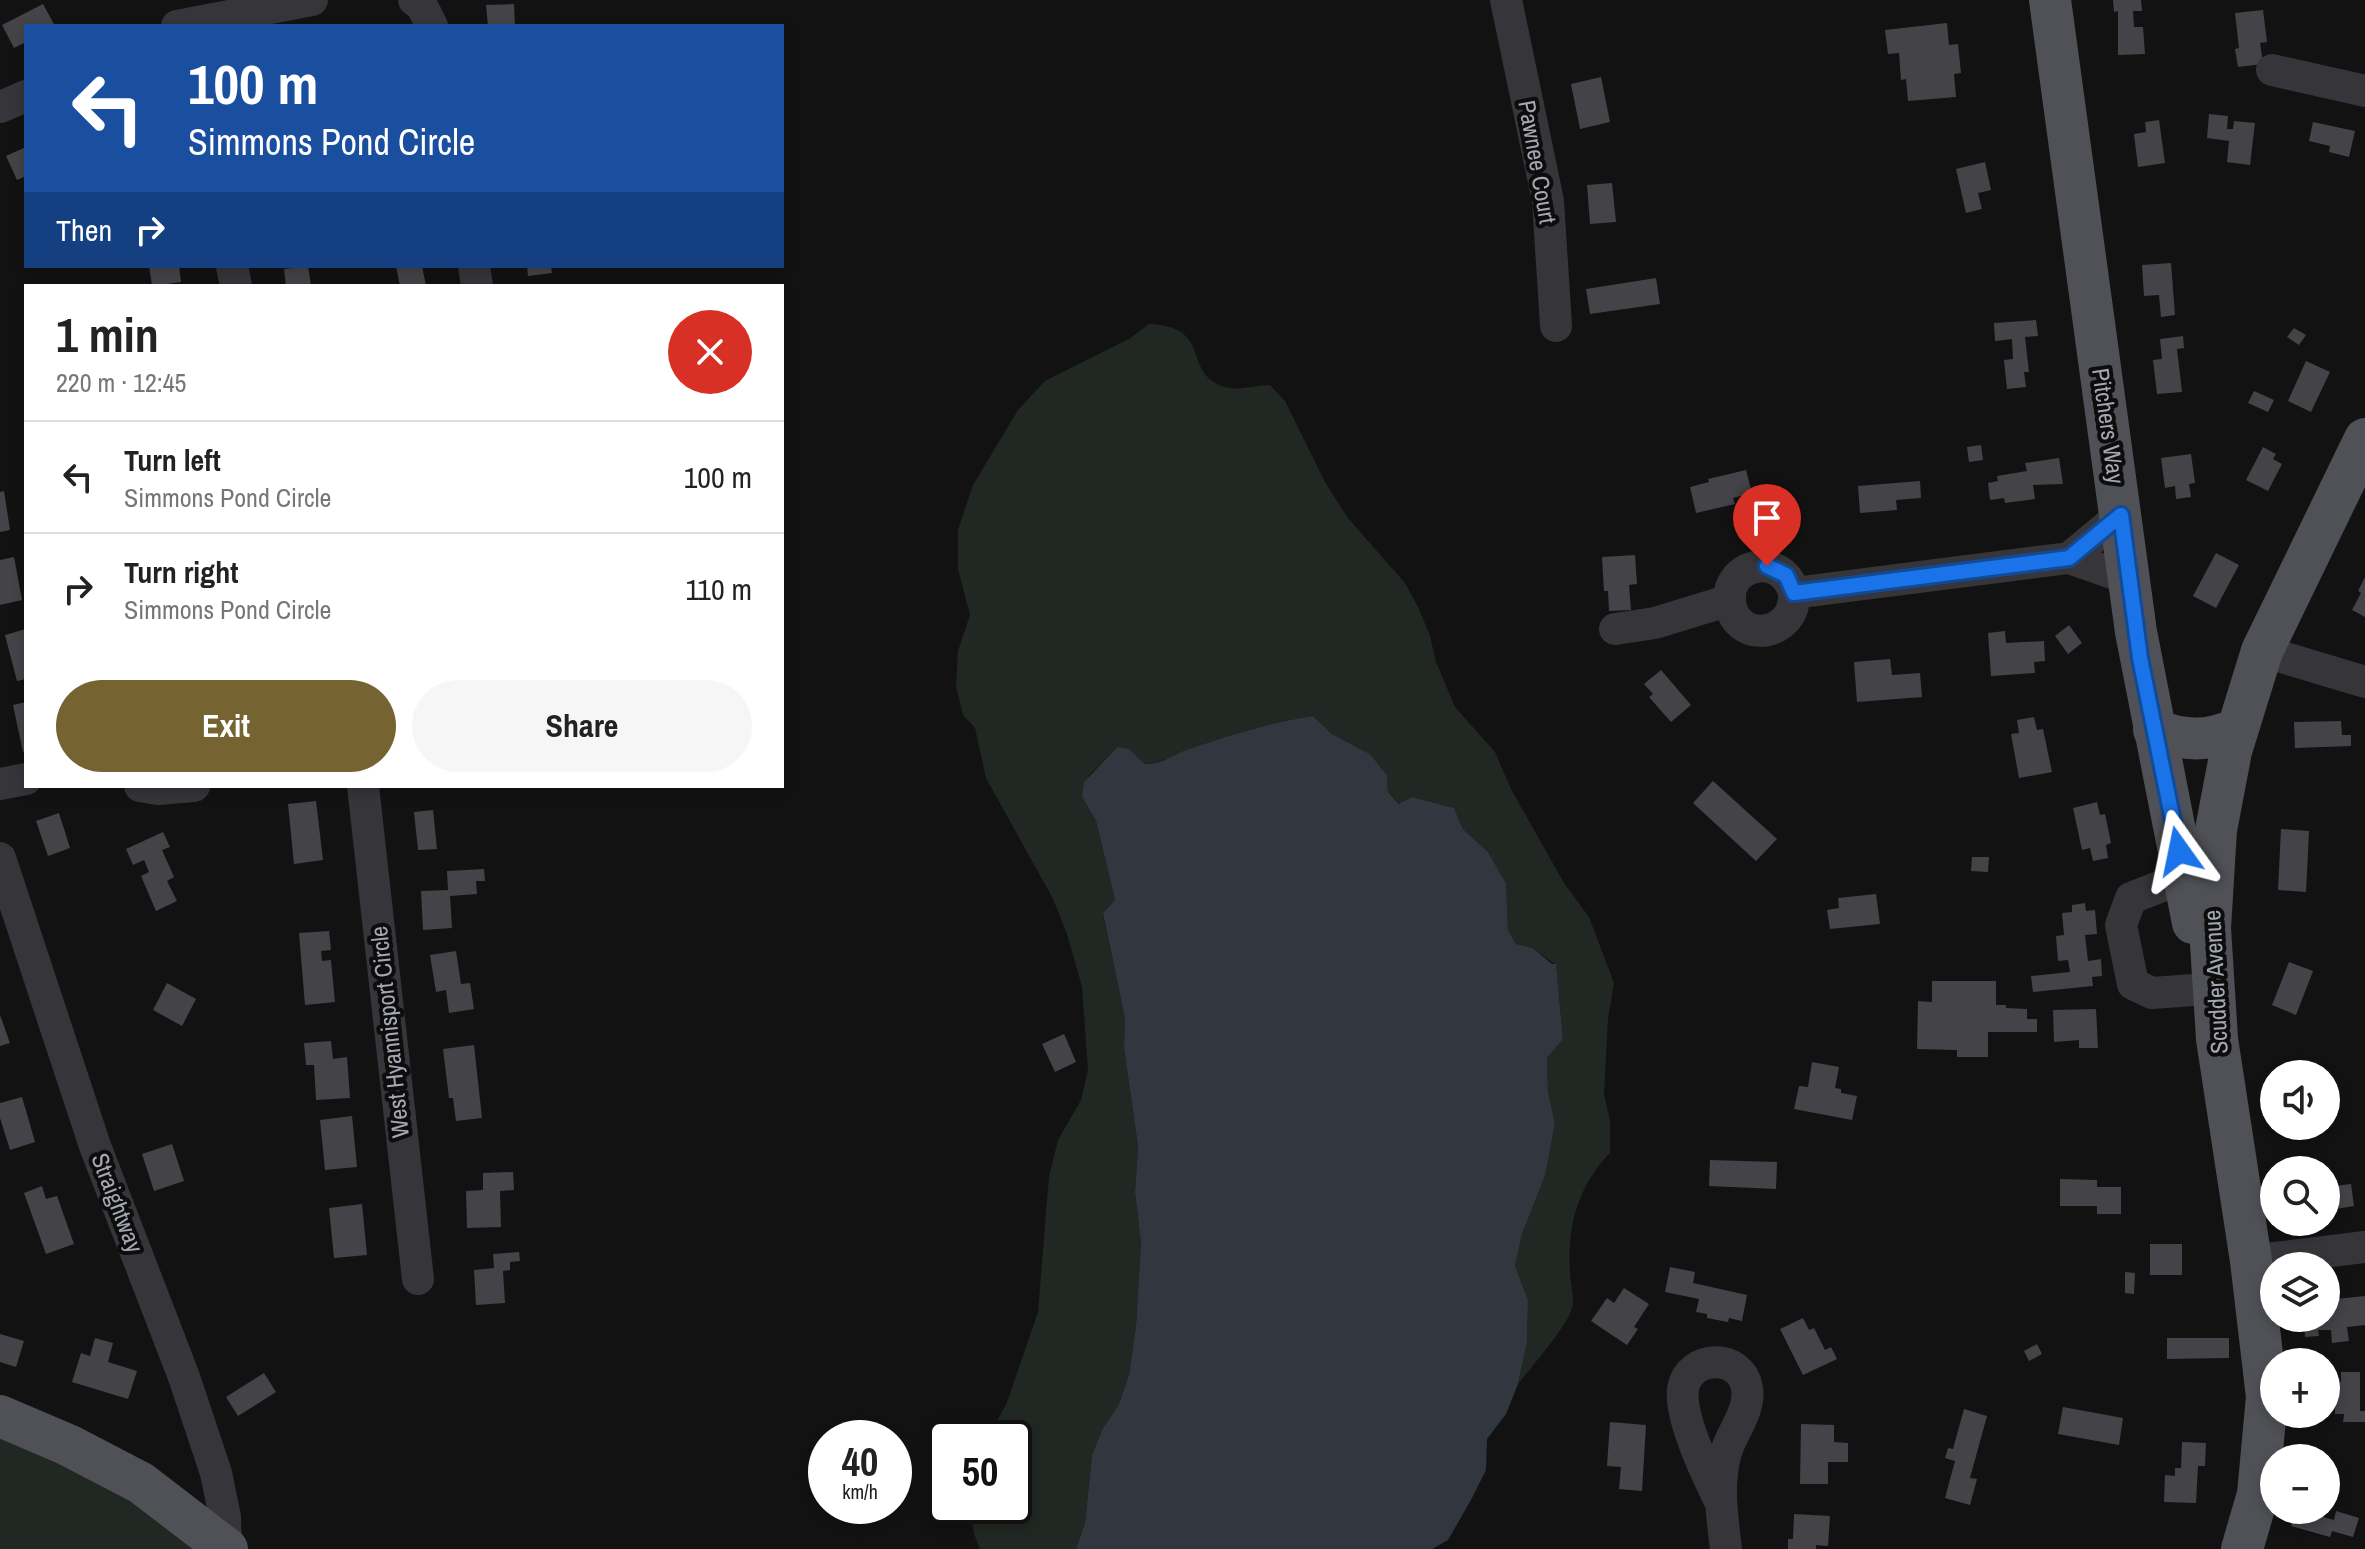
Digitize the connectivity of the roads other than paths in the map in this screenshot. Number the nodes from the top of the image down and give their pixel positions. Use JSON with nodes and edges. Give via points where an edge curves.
{"nodes":[{"id":1,"x":312,"y":0,"type":"edge"},
{"id":2,"x":414,"y":0,"type":"edge"},
{"id":3,"x":1506,"y":0,"type":"edge"},
{"id":4,"x":2050,"y":0,"type":"edge"},
{"id":5,"x":189,"y":24,"type":"edge"},
{"id":6,"x":431,"y":24,"type":"edge"},
{"id":7,"x":2272,"y":70,"type":"dead end"},
{"id":8,"x":2365,"y":91,"type":"edge"},
{"id":9,"x":24,"y":97,"type":"edge"},
{"id":10,"x":0,"y":107,"type":"edge"},
{"id":11,"x":1556,"y":326,"type":"dead end"},
{"id":12,"x":2365,"y":439,"type":"edge"},
{"id":13,"x":2121,"y":515,"type":"junction"},
{"id":14,"x":2069,"y":558,"type":"junction"},
{"id":15,"x":2129,"y":579,"type":"junction"},
{"id":16,"x":1794,"y":593,"type":"junction"},
{"id":17,"x":1730,"y":600,"type":"junction"},
{"id":18,"x":1615,"y":629,"type":"dead end"},
{"id":19,"x":2262,"y":651,"type":"junction"},
{"id":20,"x":2365,"y":682,"type":"edge"},
{"id":21,"x":2237,"y":729,"type":"junction"},
{"id":22,"x":2154,"y":730,"type":"junction"},
{"id":23,"x":2162,"y":772,"type":"junction"},
{"id":24,"x":2226,"y":772,"type":"junction"},
{"id":25,"x":24,"y":779,"type":"edge"},
{"id":26,"x":0,"y":784,"type":"edge"},
{"id":27,"x":363,"y":788,"type":"edge"},
{"id":28,"x":0,"y":858,"type":"edge"},
{"id":29,"x":2185,"y":877,"type":"junction"},
{"id":30,"x":2207,"y":989,"type":"junction"},
{"id":31,"x":2217,"y":1039,"type":"junction"},
{"id":32,"x":2365,"y":1247,"type":"edge"},
{"id":33,"x":2251,"y":1261,"type":"junction"},
{"id":34,"x":418,"y":1279,"type":"dead end"},
{"id":35,"x":0,"y":1416,"type":"edge"},
{"id":36,"x":1719,"y":1499,"type":"dead end"},
{"id":37,"x":226,"y":1549,"type":"edge"},
{"id":38,"x":1726,"y":1549,"type":"edge"},
{"id":39,"x":2242,"y":1549,"type":"edge"}],
"edges":[{"from":1,"to":5,"type":"street"},
{"from":2,"to":6,"type":"street"},
{"from":3,"to":11,"type":"street","name":"Pawnee Court","via":[[1548,201]]},
{"from":4,"to":13,"type":"main road","name":"Pitchers Way"},
{"from":7,"to":8,"type":"street"},
{"from":9,"to":10,"type":"street"},
{"from":12,"to":19,"type":"main road","name":"Scudder Avenue"},
{"from":13,"to":14,"type":"street"},
{"from":13,"to":15,"type":"main road","name":"Pitchers Way"},
{"from":14,"to":15,"type":"street"},
{"from":14,"to":16,"type":"street"},
{"from":15,"to":22,"type":"main road","name":"Pitchers Way"},
{"from":16,"to":17,"type":"street","via":[[1780,571],[1761,566],[1737,577]]},
{"from":16,"to":17,"type":"street","via":[[1786,620],[1767,631],[1740,622]]},
{"from":17,"to":18,"type":"street"},
{"from":19,"to":20,"type":"street"},
{"from":19,"to":21,"type":"main road","name":"Scudder Avenue"},
{"from":21,"to":22,"type":"main road","via":[[2200,740]]},
{"from":21,"to":24,"type":"main road","name":"Scudder Avenue"},
{"from":22,"to":23,"type":"main road","name":"Pitchers Way"},
{"from":23,"to":24,"type":"main road"},
{"from":23,"to":29,"type":"main road","name":"Pitchers Way"},
{"from":24,"to":31,"type":"main road","name":"Scudder Avenue","via":[[2211,889]]},
{"from":25,"to":26,"type":"street"},
{"from":27,"to":34,"type":"street","name":"West Hyannisport Circle"},
{"from":28,"to":37,"type":"street","name":"Straightway","via":[[95,1146],[216,1473]]},
{"from":29,"to":30,"type":"main road","name":"Pitchers Way"},
{"from":29,"to":30,"type":"street","via":[[2131,898],[2121,925],[2133,984],[2152,993]]},
{"from":30,"to":31,"type":"main road","name":"Pitchers Way"},
{"from":31,"to":33,"type":"main road","name":"Scudder Avenue"},
{"from":32,"to":33,"type":"street"},
{"from":33,"to":39,"type":"main road","name":"Scudder Avenue","via":[[2267,1397],[2258,1494]]},
{"from":35,"to":37,"type":"main road","via":[[141,1483]]},
{"from":36,"to":38,"type":"street"}]}
